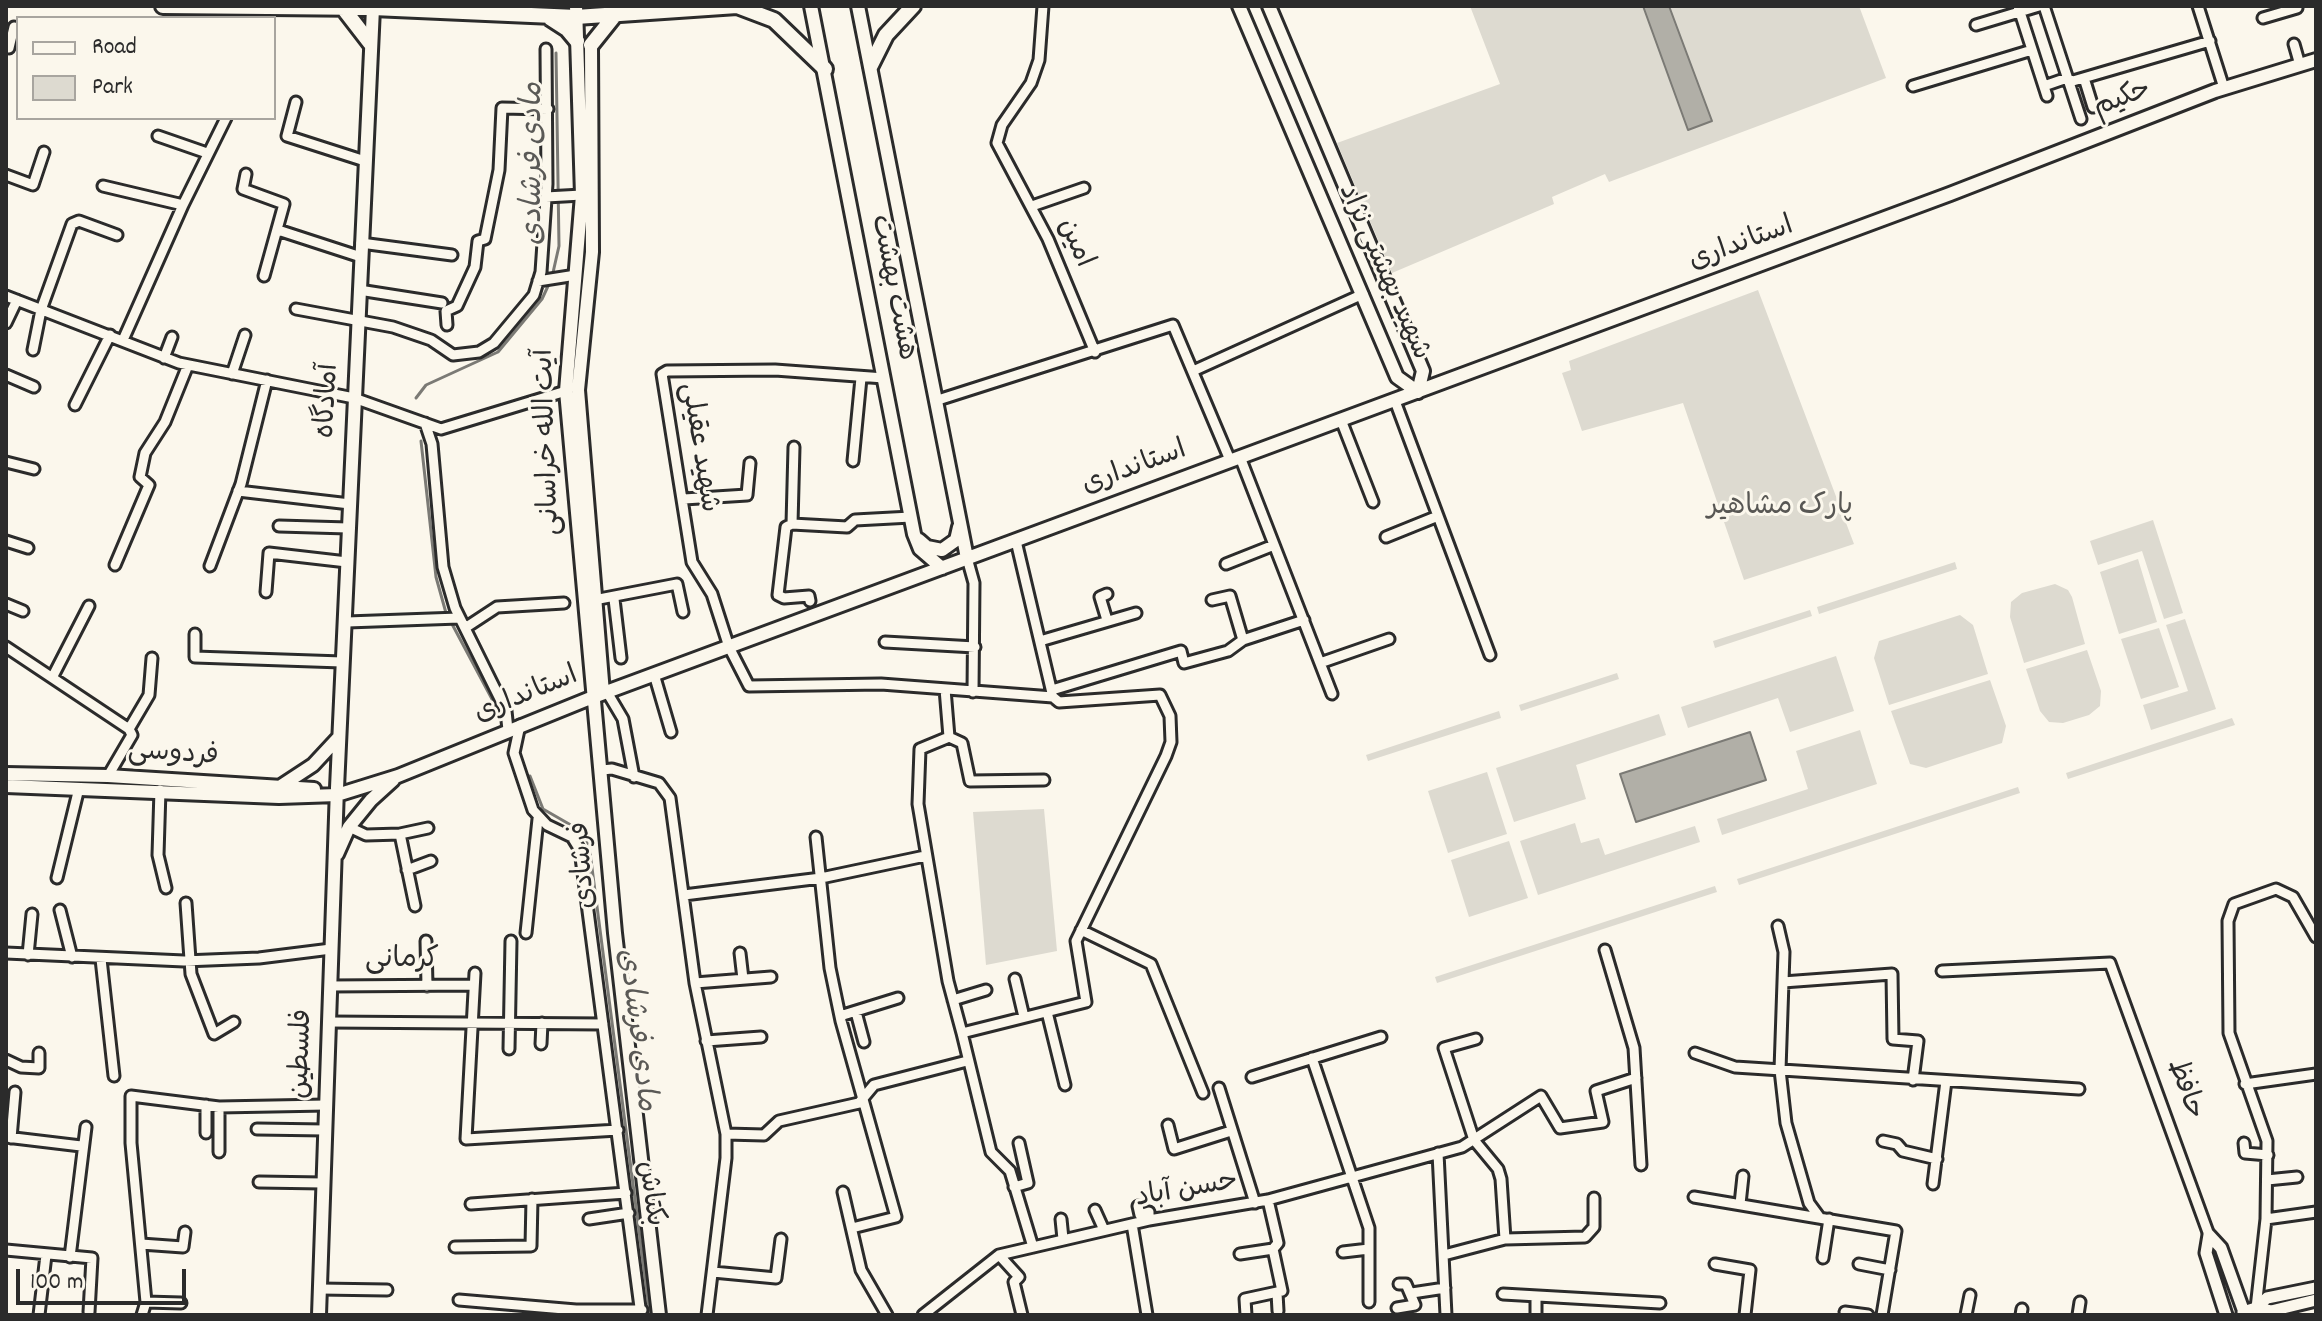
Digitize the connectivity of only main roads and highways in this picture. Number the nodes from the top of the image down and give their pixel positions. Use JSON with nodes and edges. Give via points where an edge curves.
{"nodes":[{"id":1,"x":163,"y":6,"type":"edge"},
{"id":2,"x":737,"y":6,"type":"edge"},
{"id":3,"x":811,"y":6,"type":"edge"},
{"id":4,"x":858,"y":6,"type":"edge"},
{"id":5,"x":913,"y":6,"type":"edge"},
{"id":6,"x":1239,"y":6,"type":"edge"},
{"id":7,"x":1269,"y":6,"type":"edge"},
{"id":8,"x":373,"y":7,"type":"edge"},
{"id":9,"x":336,"y":8,"type":"edge"},
{"id":10,"x":576,"y":12,"type":"edge"},
{"id":11,"x":615,"y":15,"type":"junction"},
{"id":12,"x":546,"y":16,"type":"junction"},
{"id":13,"x":370,"y":43,"type":"junction"},
{"id":14,"x":586,"y":48,"type":"junction"},
{"id":15,"x":2316,"y":60,"type":"edge"},
{"id":16,"x":871,"y":65,"type":"junction"},
{"id":17,"x":825,"y":69,"type":"junction"},
{"id":18,"x":1950,"y":194,"type":"joint"},
{"id":19,"x":1418,"y":392,"type":"junction"},
{"id":20,"x":577,"y":468,"type":"junction"},
{"id":21,"x":959,"y":522,"type":"junction"},
{"id":22,"x":914,"y":534,"type":"junction"},
{"id":23,"x":967,"y":558,"type":"junction"},
{"id":24,"x":942,"y":568,"type":"junction"},
{"id":25,"x":601,"y":694,"type":"junction"},
{"id":26,"x":339,"y":737,"type":"junction"},
{"id":27,"x":6,"y":774,"type":"edge"},
{"id":28,"x":398,"y":776,"type":"junction"},
{"id":29,"x":6,"y":786,"type":"edge"},
{"id":30,"x":277,"y":788,"type":"junction"},
{"id":31,"x":337,"y":792,"type":"junction"},
{"id":32,"x":335,"y":860,"type":"junction"},
{"id":33,"x":319,"y":1315,"type":"edge"},
{"id":34,"x":659,"y":1315,"type":"edge"}],
"edges":[{"from":1,"to":9,"type":"main road"},
{"from":2,"to":11,"type":"main road"},
{"from":2,"to":17,"type":"main road","via":[[774,20]]},
{"from":3,"to":17,"type":"main road","name":"هشت بهشت"},
{"from":4,"to":16,"type":"main road","name":"هشت بهشت"},
{"from":5,"to":16,"type":"main road","via":[[886,35]]},
{"from":6,"to":19,"type":"main road","name":"شهید بهشتی نژاد","via":[[1397,377]]},
{"from":7,"to":19,"type":"main road","name":"شهید بهشتی نژاد","via":[[1423,371]]},
{"from":8,"to":9,"type":"main road"},
{"from":8,"to":12,"type":"main road"},
{"from":8,"to":13,"type":"main road","name":"آمادگاه"},
{"from":9,"to":13,"type":"main road"},
{"from":10,"to":11,"type":"main road"},
{"from":10,"to":12,"type":"main road"},
{"from":10,"to":14,"type":"main road"},
{"from":11,"to":14,"type":"main road"},
{"from":12,"to":14,"type":"main road"},
{"from":13,"to":26,"type":"main road","name":"آمادگاه"},
{"from":14,"to":20,"type":"main road","name":"آیت الله خراسانی","via":[[592,252],[578,390]]},
{"from":14,"to":20,"type":"main road","name":"آیت الله خراسانی","via":[[582,195],[566,391]]},
{"from":15,"to":18,"type":"main road","name":"حکیم","via":[[2224,88]]},
{"from":16,"to":21,"type":"main road","name":"هشت بهشت"},
{"from":17,"to":22,"type":"main road","name":"هشت بهشت"},
{"from":18,"to":19,"type":"main road","name":"استانداری"},
{"from":19,"to":23,"type":"main road","name":"استانداری"},
{"from":20,"to":25,"type":"main road","name":"آیت الله خراسانی"},
{"from":20,"to":25,"type":"main road","name":"آیت الله خراسانی"},
{"from":21,"to":22,"type":"main road","via":[[956,540],[942,550],[927,547]]},
{"from":21,"to":23,"type":"main road","name":"هشت بهشت"},
{"from":22,"to":24,"type":"main road","name":"هشت بهشت","via":[[920,549]]},
{"from":23,"to":24,"type":"main road","name":"استانداری"},
{"from":24,"to":25,"type":"main road","name":"استانداری"},
{"from":25,"to":28,"type":"main road","name":"استانداری"},
{"from":25,"to":34,"type":"main road","name":"فرشادی","via":[[602,770],[623,1007]]},
{"from":26,"to":30,"type":"main road","via":[[295,780]]},
{"from":26,"to":31,"type":"main road","name":"آمادگاه"},
{"from":27,"to":30,"type":"main road","name":"فردوسی"},
{"from":28,"to":31,"type":"main road","name":"استانداری"},
{"from":28,"to":32,"type":"main road","via":[[349,827]]},
{"from":29,"to":31,"type":"main road","name":"فردوسی","via":[[279,797]]},
{"from":30,"to":31,"type":"main road","name":"فردوسی"},
{"from":31,"to":32,"type":"main road","name":"فلسطین"},
{"from":32,"to":33,"type":"main road","name":"فلسطین"}]}
